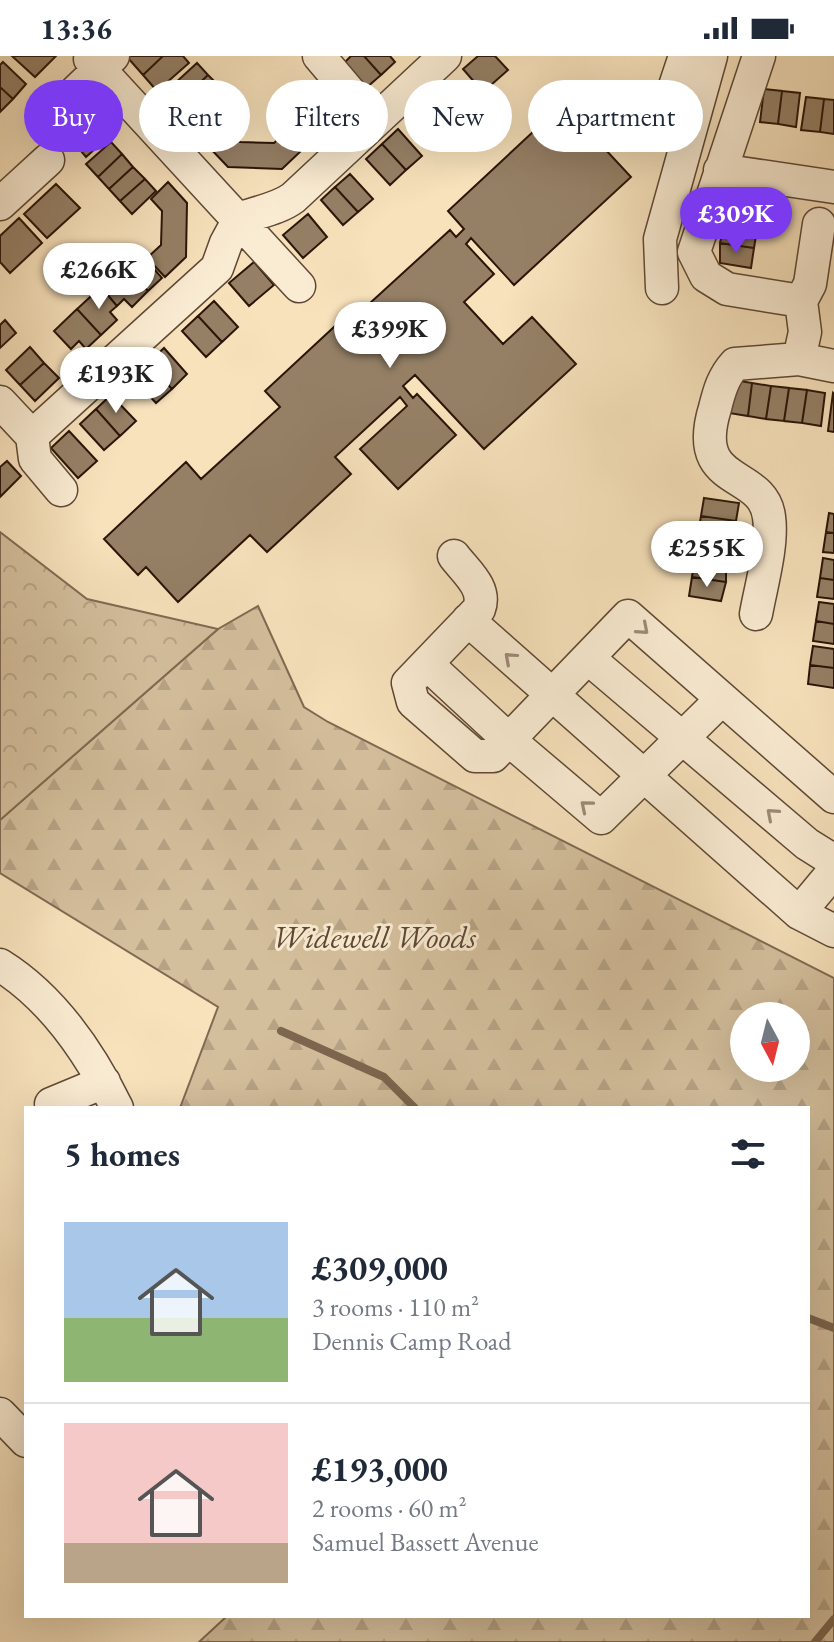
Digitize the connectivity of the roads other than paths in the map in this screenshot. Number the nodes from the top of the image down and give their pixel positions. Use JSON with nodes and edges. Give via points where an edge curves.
{"nodes":[{"id":1,"x":319,"y":56,"type":"edge"},
{"id":2,"x":685,"y":56,"type":"edge"},
{"id":3,"x":711,"y":56,"type":"edge"},
{"id":4,"x":759,"y":56,"type":"edge"},
{"id":5,"x":440,"y":58,"type":"edge"},
{"id":6,"x":101,"y":62,"type":"edge"},
{"id":7,"x":85,"y":80,"type":"edge"},
{"id":8,"x":339,"y":80,"type":"edge"},
{"id":9,"x":677,"y":80,"type":"edge"},
{"id":10,"x":388,"y":108,"type":"edge"},
{"id":11,"x":341,"y":152,"type":"edge"},
{"id":12,"x":48,"y":160,"type":"dead end"},
{"id":13,"x":720,"y":170,"type":"junction"},
{"id":14,"x":834,"y":187,"type":"edge"},
{"id":15,"x":0,"y":204,"type":"edge"},
{"id":16,"x":239,"y":219,"type":"junction"},
{"id":17,"x":819,"y":224,"type":"dead end"},
{"id":18,"x":299,"y":286,"type":"dead end"},
{"id":19,"x":662,"y":288,"type":"dead end"},
{"id":20,"x":801,"y":301,"type":"junction"},
{"id":21,"x":799,"y":359,"type":"junction"},
{"id":22,"x":834,"y":366,"type":"edge"},
{"id":23,"x":0,"y":402,"type":"edge"},
{"id":24,"x":32,"y":436,"type":"junction"},
{"id":25,"x":61,"y":490,"type":"dead end"},
{"id":26,"x":454,"y":556,"type":"dead end"},
{"id":27,"x":756,"y":614,"type":"dead end"},
{"id":28,"x":468,"y":620,"type":"junction"},
{"id":29,"x":588,"y":658,"type":"junction"},
{"id":30,"x":552,"y":695,"type":"junction"},
{"id":31,"x":722,"y":699,"type":"junction"},
{"id":32,"x":684,"y":738,"type":"junction"},
{"id":33,"x":509,"y":740,"type":"junction"},
{"id":34,"x":644,"y":778,"type":"junction"},
{"id":35,"x":834,"y":797,"type":"edge"},
{"id":36,"x":834,"y":861,"type":"edge"},
{"id":37,"x":834,"y":871,"type":"edge"},
{"id":38,"x":799,"y":913,"type":"junction"},
{"id":39,"x":834,"y":931,"type":"edge"},
{"id":40,"x":0,"y":965,"type":"edge"},
{"id":41,"x":110,"y":1095,"type":"edge"},
{"id":42,"x":51,"y":1104,"type":"dead end"},
{"id":43,"x":0,"y":1414,"type":"edge"},
{"id":44,"x":24,"y":1439,"type":"edge"}],
"edges":[{"from":1,"to":8,"type":"street"},
{"from":2,"to":9,"type":"street"},
{"from":3,"to":19,"type":"street","via":[[660,239]]},
{"from":4,"to":13,"type":"street"},
{"from":5,"to":10,"type":"street"},
{"from":6,"to":7,"type":"street"},
{"from":6,"to":16,"type":"street"},
{"from":11,"to":16,"type":"street","via":[[281,206]]},
{"from":12,"to":15,"type":"street"},
{"from":13,"to":14,"type":"street"},
{"from":13,"to":20,"type":"street","via":[[694,252],[706,276],[727,289]]},
{"from":16,"to":18,"type":"street"},
{"from":16,"to":24,"type":"street","via":[[217,268]]},
{"from":17,"to":20,"type":"street","via":[[810,284]]},
{"from":20,"to":21,"type":"street","via":[[805,332]]},
{"from":21,"to":22,"type":"street"},
{"from":21,"to":27,"type":"street","via":[[735,364],[722,383],[709,425],[715,459],[761,497],[769,516]]},
{"from":23,"to":24,"type":"street"},
{"from":24,"to":25,"type":"street","via":[[35,459]]},
{"from":26,"to":28,"type":"street","via":[[480,590],[479,609]]},
{"from":30,"to":28,"type":"street","one_way":true},
{"from":28,"to":33,"type":"street","via":[[427,664]]},
{"from":29,"to":30,"type":"street"},
{"from":29,"to":31,"type":"street","one_way":true,"via":[[628,616]]},
{"from":29,"to":32,"type":"street"},
{"from":30,"to":33,"type":"street"},
{"from":30,"to":34,"type":"street"},
{"from":31,"to":32,"type":"street"},
{"from":31,"to":35,"type":"street"},
{"from":32,"to":34,"type":"street"},
{"from":36,"to":32,"type":"street","one_way":true},
{"from":34,"to":33,"type":"street","one_way":true,"via":[[601,818]]},
{"from":34,"to":38,"type":"street"},
{"from":37,"to":38,"type":"street"},
{"from":38,"to":39,"type":"street"},
{"from":40,"to":41,"type":"street","via":[[19,977],[75,1036]]},
{"from":41,"to":42,"type":"street"},
{"from":43,"to":44,"type":"street"}]}
